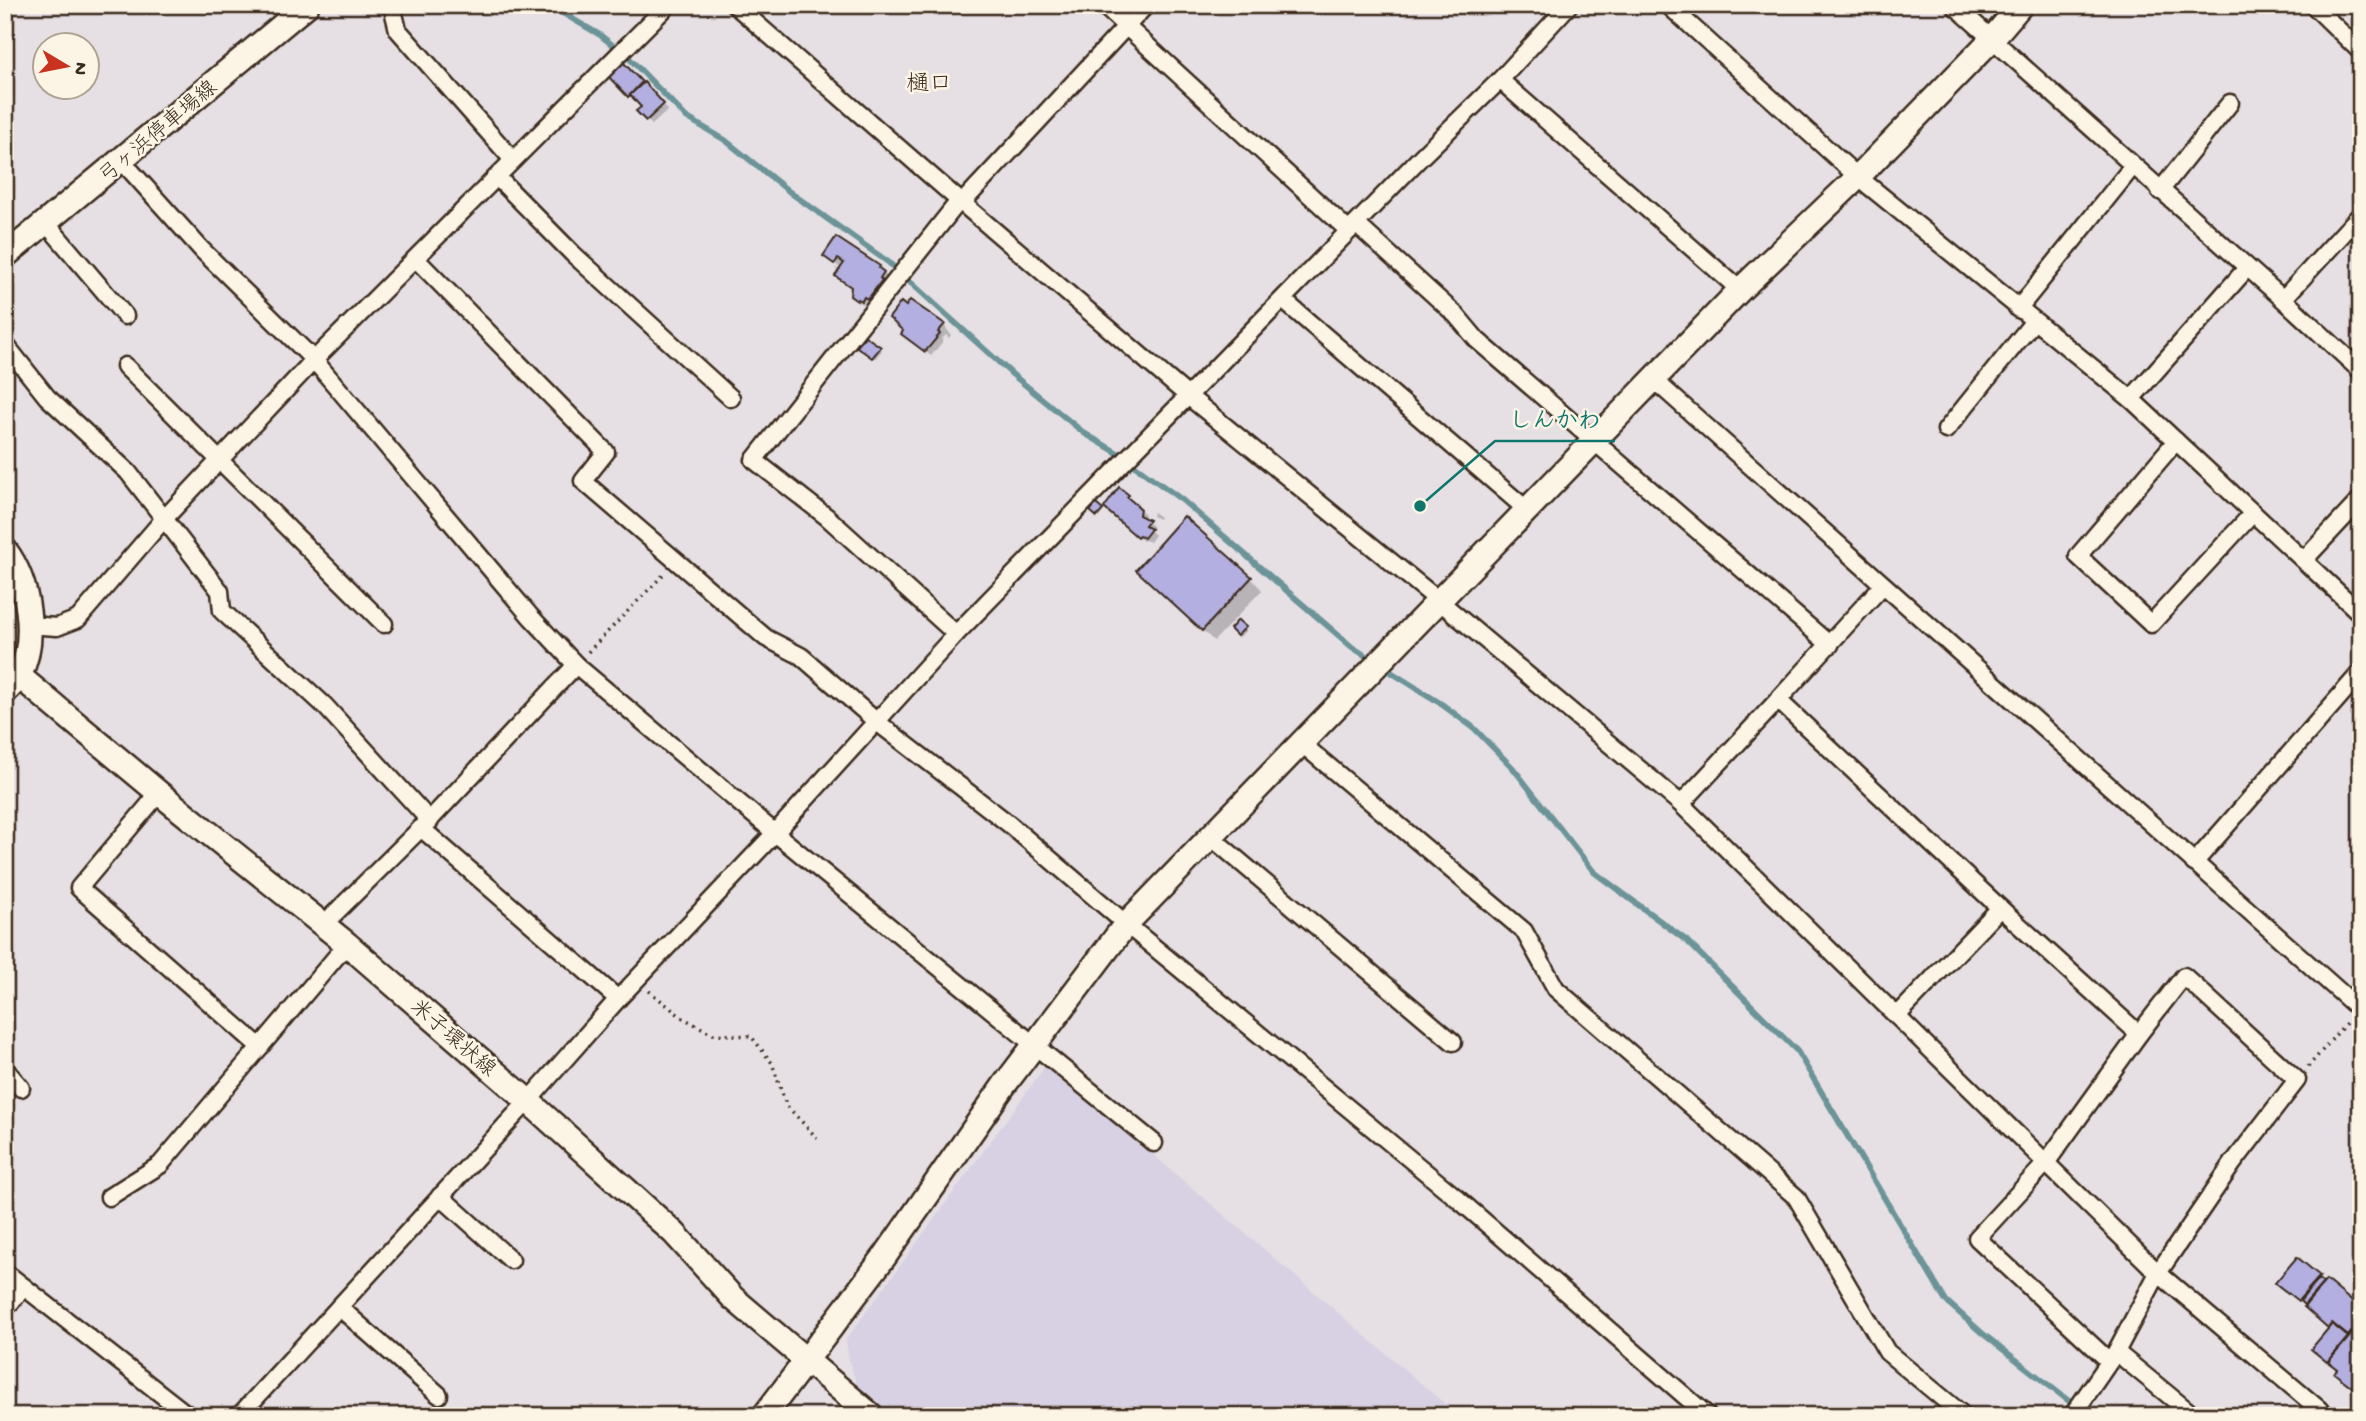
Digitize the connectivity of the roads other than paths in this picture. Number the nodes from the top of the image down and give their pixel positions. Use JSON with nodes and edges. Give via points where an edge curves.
{"nodes":[{"id":1,"x":307,"y":5,"type":"edge"},
{"id":2,"x":394,"y":5,"type":"edge"},
{"id":3,"x":668,"y":5,"type":"edge"},
{"id":4,"x":735,"y":5,"type":"edge"},
{"id":5,"x":1103,"y":5,"type":"edge"},
{"id":6,"x":1146,"y":5,"type":"edge"},
{"id":7,"x":1569,"y":5,"type":"edge"},
{"id":8,"x":1668,"y":5,"type":"edge"},
{"id":9,"x":1954,"y":5,"type":"edge"},
{"id":10,"x":2021,"y":5,"type":"edge"},
{"id":11,"x":2313,"y":5,"type":"edge"},
{"id":12,"x":1126,"y":27,"type":"junction"},
{"id":13,"x":1991,"y":40,"type":"junction"},
{"id":14,"x":2361,"y":52,"type":"edge"},
{"id":15,"x":1500,"y":80,"type":"junction"},
{"id":16,"x":2230,"y":103,"type":"dead end"},
{"id":17,"x":513,"y":160,"type":"junction"},
{"id":18,"x":122,"y":161,"type":"junction"},
{"id":19,"x":2133,"y":166,"type":"junction"},
{"id":20,"x":498,"y":177,"type":"junction"},
{"id":21,"x":1858,"y":177,"type":"junction"},
{"id":22,"x":2160,"y":191,"type":"junction"},
{"id":23,"x":961,"y":202,"type":"junction"},
{"id":24,"x":2361,"y":214,"type":"edge"},
{"id":25,"x":46,"y":223,"type":"junction"},
{"id":26,"x":1352,"y":228,"type":"junction"},
{"id":27,"x":5,"y":256,"type":"edge"},
{"id":28,"x":416,"y":258,"type":"junction"},
{"id":29,"x":2247,"y":268,"type":"junction"},
{"id":30,"x":1740,"y":290,"type":"junction"},
{"id":31,"x":2283,"y":299,"type":"junction"},
{"id":32,"x":1283,"y":300,"type":"junction"},
{"id":33,"x":2018,"y":309,"type":"junction"},
{"id":34,"x":125,"y":316,"type":"dead end"},
{"id":35,"x":2034,"y":321,"type":"junction"},
{"id":36,"x":5,"y":344,"type":"edge"},
{"id":37,"x":314,"y":360,"type":"junction"},
{"id":38,"x":125,"y":366,"type":"dead end"},
{"id":39,"x":2359,"y":367,"type":"edge"},
{"id":40,"x":1653,"y":379,"type":"junction"},
{"id":41,"x":1188,"y":396,"type":"junction"},
{"id":42,"x":731,"y":398,"type":"dead end"},
{"id":43,"x":2131,"y":399,"type":"junction"},
{"id":44,"x":1946,"y":430,"type":"dead end"},
{"id":45,"x":1594,"y":441,"type":"junction"},
{"id":46,"x":2176,"y":441,"type":"junction"},
{"id":47,"x":219,"y":461,"type":"junction"},
{"id":48,"x":2361,"y":499,"type":"edge"},
{"id":49,"x":1526,"y":509,"type":"junction"},
{"id":50,"x":2253,"y":513,"type":"junction"},
{"id":51,"x":163,"y":520,"type":"junction"},
{"id":52,"x":5,"y":550,"type":"edge"},
{"id":53,"x":2304,"y":560,"type":"junction"},
{"id":54,"x":1883,"y":585,"type":"junction"},
{"id":55,"x":1438,"y":600,"type":"junction"},
{"id":56,"x":2361,"y":614,"type":"edge"},
{"id":57,"x":384,"y":624,"type":"dead end"},
{"id":58,"x":28,"y":625,"type":"junction"},
{"id":59,"x":956,"y":634,"type":"junction"},
{"id":60,"x":1830,"y":645,"type":"junction"},
{"id":61,"x":576,"y":665,"type":"junction"},
{"id":62,"x":2361,"y":672,"type":"edge"},
{"id":63,"x":12,"y":684,"type":"edge"},
{"id":64,"x":1778,"y":700,"type":"junction"},
{"id":65,"x":877,"y":722,"type":"junction"},
{"id":66,"x":1301,"y":743,"type":"junction"},
{"id":67,"x":159,"y":793,"type":"junction"},
{"id":68,"x":1681,"y":804,"type":"junction"},
{"id":69,"x":426,"y":825,"type":"junction"},
{"id":70,"x":775,"y":833,"type":"junction"},
{"id":71,"x":1210,"y":837,"type":"junction"},
{"id":72,"x":2194,"y":863,"type":"junction"},
{"id":73,"x":2000,"y":908,"type":"junction"},
{"id":74,"x":1126,"y":924,"type":"junction"},
{"id":75,"x":323,"y":925,"type":"junction"},
{"id":76,"x":347,"y":944,"type":"junction"},
{"id":77,"x":618,"y":999,"type":"junction"},
{"id":78,"x":2360,"y":1008,"type":"edge"},
{"id":79,"x":1897,"y":1016,"type":"junction"},
{"id":80,"x":2139,"y":1034,"type":"junction"},
{"id":81,"x":1453,"y":1042,"type":"dead end"},
{"id":82,"x":1036,"y":1044,"type":"junction"},
{"id":83,"x":260,"y":1047,"type":"junction"},
{"id":84,"x":5,"y":1069,"type":"edge"},
{"id":85,"x":21,"y":1088,"type":"dead end"},
{"id":86,"x":528,"y":1101,"type":"junction"},
{"id":87,"x":1154,"y":1143,"type":"dead end"},
{"id":88,"x":2046,"y":1163,"type":"junction"},
{"id":89,"x":440,"y":1196,"type":"junction"},
{"id":90,"x":109,"y":1198,"type":"dead end"},
{"id":91,"x":511,"y":1261,"type":"dead end"},
{"id":92,"x":5,"y":1272,"type":"edge"},
{"id":93,"x":2158,"y":1273,"type":"junction"},
{"id":94,"x":24,"y":1287,"type":"junction"},
{"id":95,"x":339,"y":1307,"type":"junction"},
{"id":96,"x":5,"y":1309,"type":"edge"},
{"id":97,"x":2112,"y":1357,"type":"junction"},
{"id":98,"x":805,"y":1360,"type":"junction"},
{"id":99,"x":439,"y":1395,"type":"dead end"},
{"id":100,"x":189,"y":1416,"type":"edge"},
{"id":101,"x":239,"y":1416,"type":"edge"},
{"id":102,"x":764,"y":1416,"type":"edge"},
{"id":103,"x":872,"y":1416,"type":"edge"},
{"id":104,"x":1708,"y":1416,"type":"edge"},
{"id":105,"x":1964,"y":1416,"type":"edge"},
{"id":106,"x":2072,"y":1416,"type":"edge"},
{"id":107,"x":2194,"y":1416,"type":"edge"},
{"id":108,"x":2327,"y":1416,"type":"edge"}],
"edges":[{"from":1,"to":18,"type":"street","name":"弓ヶ浜停車場線"},
{"from":2,"to":17,"type":"street","via":[[398,30]]},
{"from":3,"to":17,"type":"street"},
{"from":4,"to":23,"type":"street"},
{"from":5,"to":12,"type":"street"},
{"from":6,"to":12,"type":"street"},
{"from":7,"to":15,"type":"street"},
{"from":8,"to":21,"type":"street"},
{"from":9,"to":13,"type":"street"},
{"from":10,"to":13,"type":"street"},
{"from":11,"to":14,"type":"street"},
{"from":12,"to":23,"type":"street"},
{"from":12,"to":26,"type":"street"},
{"from":13,"to":19,"type":"street"},
{"from":13,"to":21,"type":"street"},
{"from":15,"to":26,"type":"street"},
{"from":15,"to":30,"type":"street"},
{"from":16,"to":22,"type":"street"},
{"from":17,"to":20,"type":"street"},
{"from":18,"to":25,"type":"street","name":"弓ヶ浜停車場線"},
{"from":18,"to":37,"type":"street","via":[[202,250]]},
{"from":19,"to":22,"type":"street"},
{"from":19,"to":33,"type":"street"},
{"from":20,"to":28,"type":"street"},
{"from":20,"to":42,"type":"street","via":[[573,254]]},
{"from":21,"to":30,"type":"street"},
{"from":21,"to":33,"type":"street"},
{"from":22,"to":29,"type":"street"},
{"from":23,"to":41,"type":"street"},
{"from":23,"to":59,"type":"street","via":[[754,460],[827,517]]},
{"from":24,"to":31,"type":"street"},
{"from":25,"to":27,"type":"street","name":"弓ヶ浜停車場線"},
{"from":25,"to":34,"type":"street"},
{"from":26,"to":32,"type":"street"},
{"from":26,"to":45,"type":"street"},
{"from":28,"to":37,"type":"street"},
{"from":28,"to":65,"type":"street","via":[[606,452],[583,481],[766,638],[801,656]]},
{"from":29,"to":31,"type":"street"},
{"from":29,"to":43,"type":"street"},
{"from":30,"to":40,"type":"street"},
{"from":31,"to":39,"type":"street"},
{"from":32,"to":41,"type":"street"},
{"from":32,"to":49,"type":"street"},
{"from":33,"to":35,"type":"street"},
{"from":35,"to":43,"type":"street"},
{"from":35,"to":44,"type":"street"},
{"from":36,"to":51,"type":"street","via":[[47,397],[128,472]]},
{"from":37,"to":47,"type":"street"},
{"from":37,"to":61,"type":"street"},
{"from":38,"to":47,"type":"street"},
{"from":40,"to":45,"type":"street"},
{"from":40,"to":54,"type":"street"},
{"from":41,"to":55,"type":"street"},
{"from":41,"to":59,"type":"street"},
{"from":43,"to":46,"type":"street"},
{"from":45,"to":49,"type":"street"},
{"from":45,"to":60,"type":"street"},
{"from":46,"to":50,"type":"street"},
{"from":46,"to":50,"type":"street","via":[[2078,556],[2141,615],[2151,624]]},
{"from":47,"to":51,"type":"street"},
{"from":47,"to":57,"type":"street"},
{"from":48,"to":53,"type":"street"},
{"from":49,"to":55,"type":"street"},
{"from":50,"to":53,"type":"street"},
{"from":51,"to":58,"type":"street","via":[[78,618],[57,627]]},
{"from":51,"to":69,"type":"street","via":[[220,591],[222,611],[325,706]]},
{"from":52,"to":58,"type":"street","via":[[22,580]]},
{"from":53,"to":56,"type":"street"},
{"from":54,"to":60,"type":"street"},
{"from":54,"to":72,"type":"street"},
{"from":55,"to":66,"type":"street"},
{"from":55,"to":68,"type":"street"},
{"from":58,"to":63,"type":"street","via":[[27,648]]},
{"from":59,"to":65,"type":"street"},
{"from":60,"to":64,"type":"street"},
{"from":61,"to":69,"type":"street"},
{"from":61,"to":70,"type":"street"},
{"from":62,"to":72,"type":"street"},
{"from":63,"to":67,"type":"street","name":"米子環状線"},
{"from":64,"to":68,"type":"street"},
{"from":64,"to":73,"type":"street"},
{"from":65,"to":70,"type":"street"},
{"from":65,"to":74,"type":"street","via":[[1009,824]]},
{"from":66,"to":71,"type":"street"},
{"from":66,"to":105,"type":"street","via":[[1524,931],[1556,989],[1796,1197],[1887,1352]]},
{"from":67,"to":75,"type":"street","name":"米子環状線"},
{"from":67,"to":83,"type":"street","via":[[79,888]]},
{"from":68,"to":79,"type":"street"},
{"from":69,"to":75,"type":"street"},
{"from":69,"to":77,"type":"street"},
{"from":70,"to":77,"type":"street"},
{"from":70,"to":82,"type":"street"},
{"from":71,"to":74,"type":"street"},
{"from":71,"to":81,"type":"street"},
{"from":72,"to":78,"type":"street"},
{"from":73,"to":79,"type":"street"},
{"from":73,"to":80,"type":"street"},
{"from":74,"to":82,"type":"street"},
{"from":74,"to":104,"type":"street","via":[[1458,1199]]},
{"from":75,"to":76,"type":"street","name":"米子環状線"},
{"from":76,"to":83,"type":"street"},
{"from":76,"to":86,"type":"street","name":"米子環状線"},
{"from":77,"to":86,"type":"street"},
{"from":79,"to":88,"type":"street"},
{"from":80,"to":88,"type":"street"},
{"from":80,"to":93,"type":"street","via":[[2184,976],[2297,1080]]},
{"from":82,"to":87,"type":"street"},
{"from":82,"to":98,"type":"street"},
{"from":83,"to":90,"type":"street","via":[[160,1165]]},
{"from":84,"to":85,"type":"street"},
{"from":86,"to":89,"type":"street"},
{"from":86,"to":98,"type":"street","name":"米子環状線","via":[[674,1233],[733,1298]]},
{"from":88,"to":93,"type":"street"},
{"from":88,"to":97,"type":"street","via":[[1977,1238]]},
{"from":89,"to":91,"type":"street"},
{"from":89,"to":95,"type":"street"},
{"from":92,"to":94,"type":"street"},
{"from":93,"to":97,"type":"street"},
{"from":93,"to":108,"type":"street"},
{"from":94,"to":96,"type":"street"},
{"from":94,"to":100,"type":"street"},
{"from":95,"to":99,"type":"street"},
{"from":95,"to":101,"type":"street"},
{"from":97,"to":106,"type":"street"},
{"from":97,"to":107,"type":"street"},
{"from":98,"to":102,"type":"street"},
{"from":98,"to":103,"type":"street","name":"米子環状線"}]}
